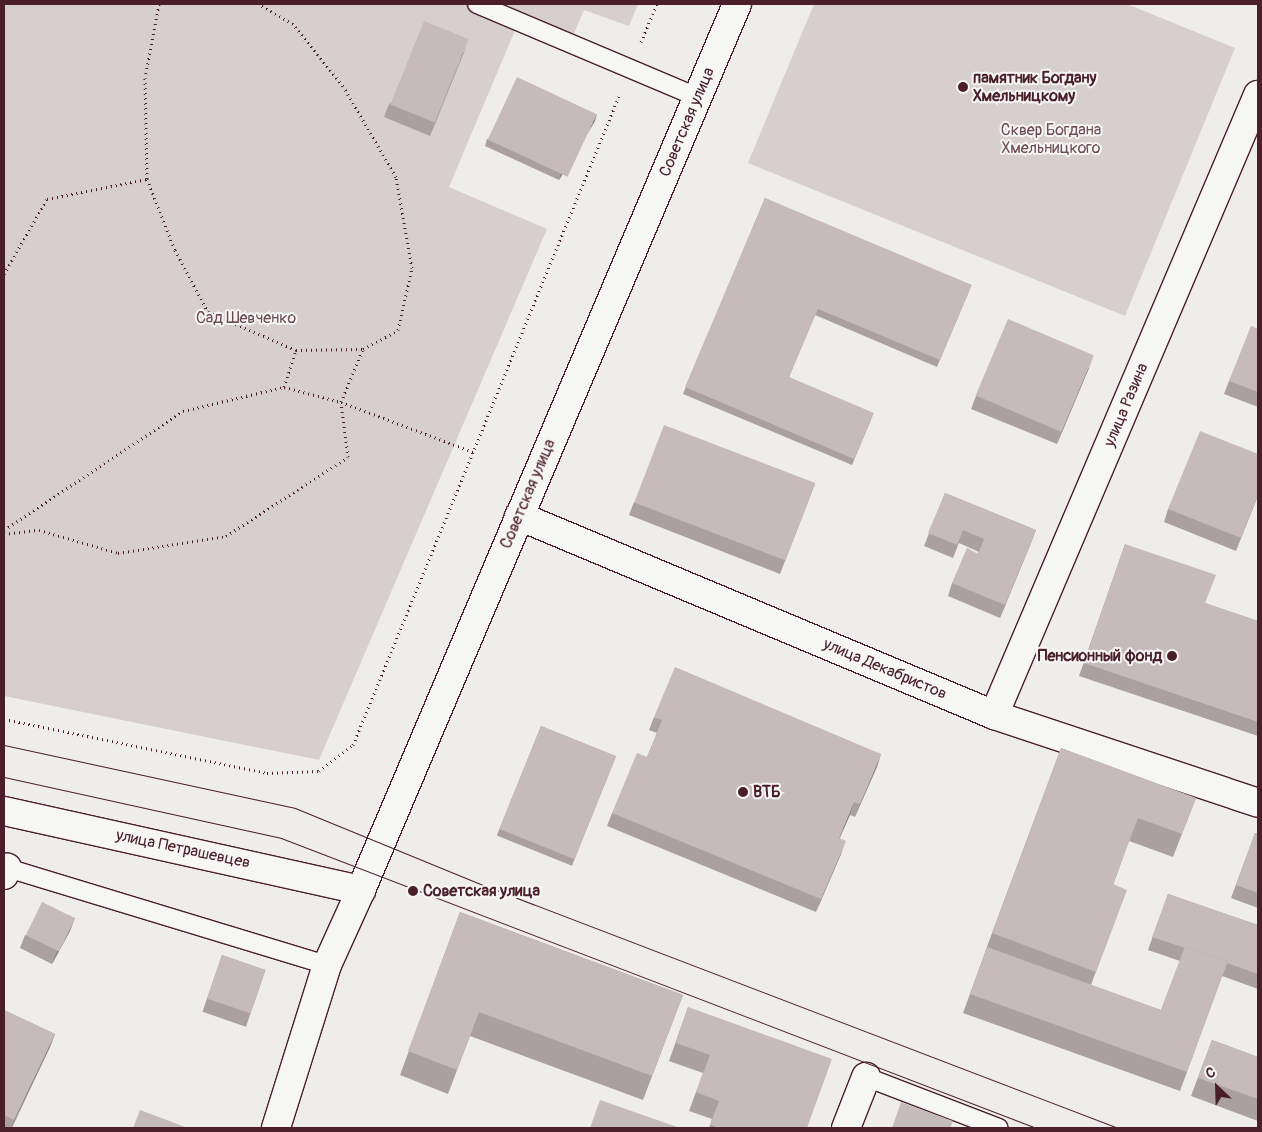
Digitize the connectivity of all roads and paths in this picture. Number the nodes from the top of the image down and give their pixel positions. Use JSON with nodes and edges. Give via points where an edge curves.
{"nodes":[{"id":1,"x":159,"y":4,"type":"edge"},
{"id":2,"x":259,"y":4,"type":"edge"},
{"id":3,"x":477,"y":4,"type":"edge"},
{"id":4,"x":657,"y":4,"type":"edge"},
{"id":5,"x":738,"y":4,"type":"edge"},
{"id":6,"x":630,"y":69,"type":"junction"},
{"id":7,"x":1258,"y":96,"type":"edge"},
{"id":8,"x":697,"y":97,"type":"junction"},
{"id":9,"x":148,"y":179,"type":"junction"},
{"id":10,"x":4,"y":274,"type":"edge"},
{"id":11,"x":364,"y":349,"type":"junction"},
{"id":12,"x":296,"y":350,"type":"junction"},
{"id":13,"x":284,"y":387,"type":"junction"},
{"id":14,"x":342,"y":402,"type":"junction"},
{"id":15,"x":476,"y":453,"type":"junction"},
{"id":16,"x":518,"y":516,"type":"junction"},
{"id":17,"x":4,"y":530,"type":"edge"},
{"id":18,"x":4,"y":534,"type":"edge"},
{"id":19,"x":994,"y":715,"type":"junction"},
{"id":20,"x":4,"y":718,"type":"edge"},
{"id":21,"x":1258,"y":803,"type":"edge"},
{"id":22,"x":4,"y":811,"type":"edge"},
{"id":23,"x":5,"y":870,"type":"edge"},
{"id":24,"x":361,"y":890,"type":"junction"},
{"id":25,"x":327,"y":965,"type":"junction"},
{"id":26,"x":866,"y":1077,"type":"joint"},
{"id":27,"x":276,"y":1128,"type":"edge"},
{"id":28,"x":846,"y":1128,"type":"edge"},
{"id":29,"x":999,"y":1128,"type":"edge"}],
"edges":[{"from":1,"to":9,"type":"path","via":[[145,78]]},
{"from":2,"to":11,"type":"path","via":[[293,24],[343,86],[396,177],[412,268],[398,330]]},
{"from":3,"to":6,"type":"lane"},
{"from":4,"to":6,"type":"path"},
{"from":5,"to":8,"type":"street","name":"Советская улица"},
{"from":6,"to":8,"type":"lane"},
{"from":6,"to":15,"type":"path"},
{"from":7,"to":19,"type":"street","name":"улица Разина"},
{"from":8,"to":16,"type":"street","name":"Советская улица"},
{"from":9,"to":10,"type":"path","via":[[47,199]]},
{"from":9,"to":12,"type":"path","via":[[175,250],[208,312]]},
{"from":11,"to":12,"type":"path"},
{"from":11,"to":14,"type":"path"},
{"from":12,"to":13,"type":"path"},
{"from":13,"to":14,"type":"path"},
{"from":13,"to":17,"type":"path","via":[[183,411]]},
{"from":14,"to":15,"type":"path"},
{"from":14,"to":18,"type":"path","via":[[348,457],[226,536],[118,553],[39,530]]},
{"from":15,"to":20,"type":"path","via":[[353,745],[319,771],[266,773]]},
{"from":16,"to":19,"type":"street","name":"улица Декабристов"},
{"from":16,"to":24,"type":"street","name":"Советская улица"},
{"from":19,"to":21,"type":"street","name":"улица Декабристов"},
{"from":22,"to":24,"type":"street","name":"улица Петрашевцев"},
{"from":23,"to":25,"type":"lane"},
{"from":24,"to":25,"type":"street","name":"Советская улица"},
{"from":25,"to":27,"type":"street","name":"Советская улица"},
{"from":26,"to":28,"type":"street"},
{"from":26,"to":29,"type":"lane"}]}
